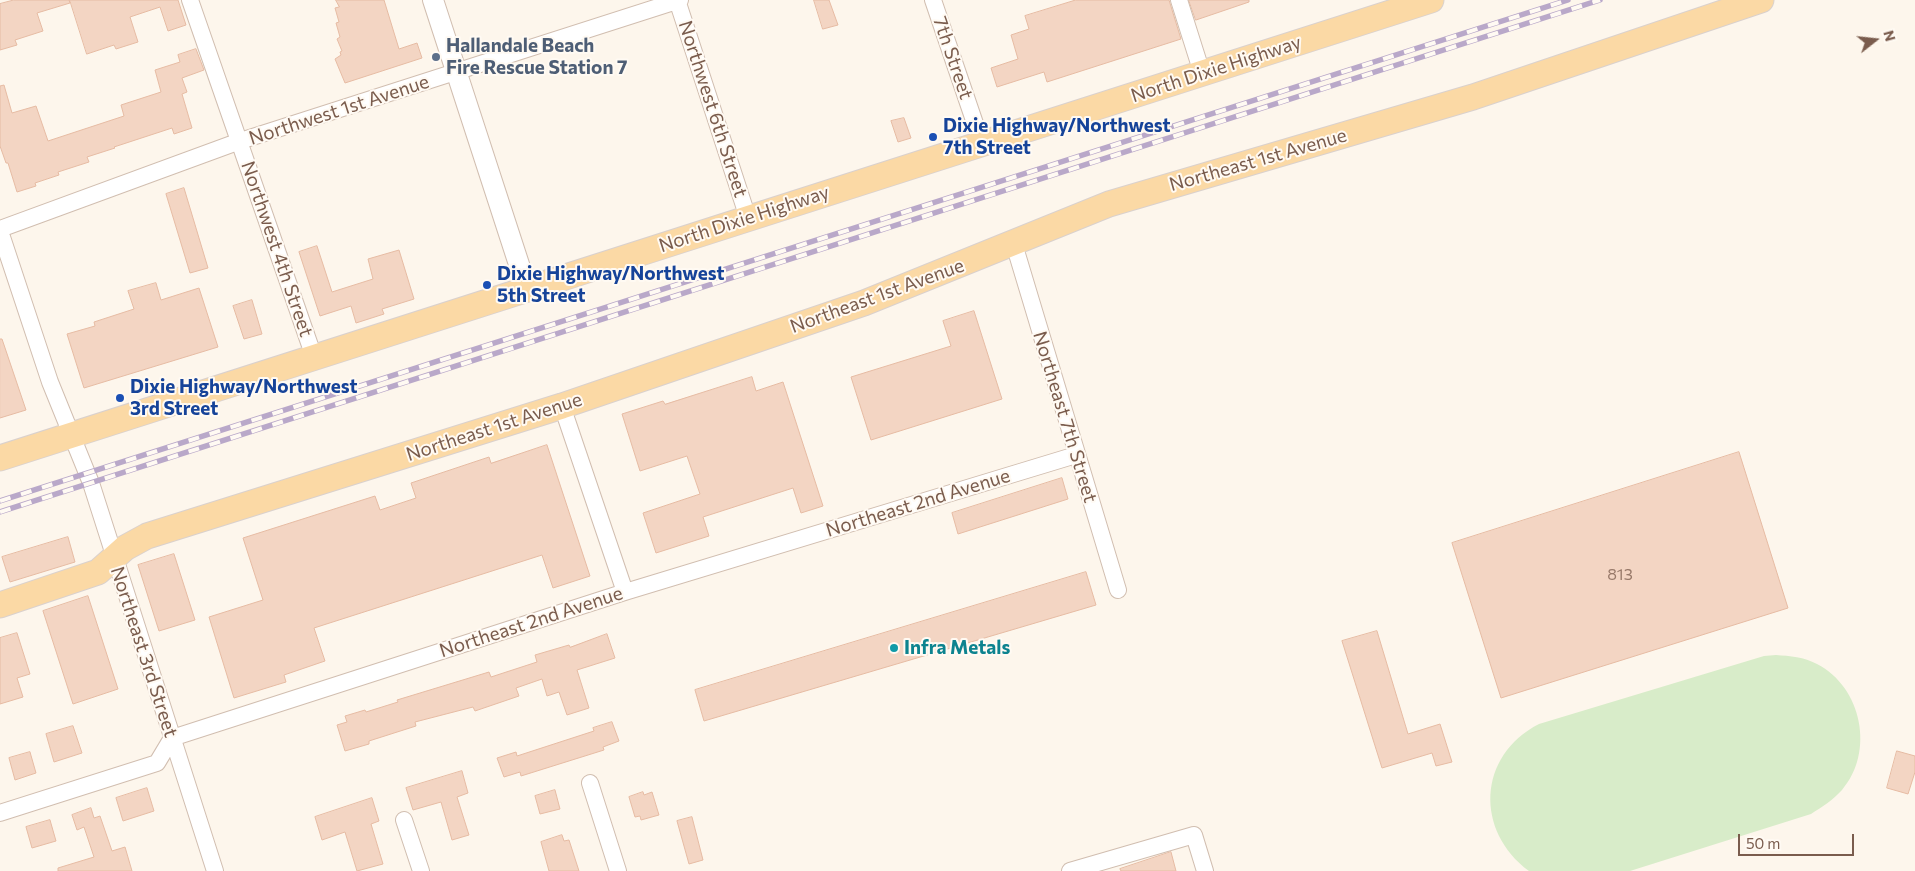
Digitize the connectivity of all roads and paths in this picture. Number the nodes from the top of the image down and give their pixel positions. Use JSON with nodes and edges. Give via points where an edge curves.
{"nodes":[{"id":1,"x":190,"y":0,"type":"edge"},
{"id":2,"x":433,"y":0,"type":"edge"},
{"id":3,"x":678,"y":0,"type":"edge"},
{"id":4,"x":933,"y":0,"type":"edge"},
{"id":5,"x":1179,"y":0,"type":"edge"},
{"id":6,"x":1430,"y":0,"type":"edge"},
{"id":7,"x":1761,"y":0,"type":"edge"},
{"id":8,"x":457,"y":73,"type":"junction"},
{"id":9,"x":1202,"y":73,"type":"junction"},
{"id":10,"x":240,"y":142,"type":"junction"},
{"id":11,"x":982,"y":144,"type":"junction"},
{"id":12,"x":748,"y":218,"type":"junction"},
{"id":13,"x":0,"y":230,"type":"edge"},
{"id":14,"x":1014,"y":244,"type":"junction"},
{"id":15,"x":527,"y":289,"type":"junction"},
{"id":16,"x":314,"y":357,"type":"junction"},
{"id":17,"x":562,"y":406,"type":"junction"},
{"id":18,"x":71,"y":435,"type":"junction"},
{"id":19,"x":1076,"y":454,"type":"junction"},
{"id":20,"x":0,"y":458,"type":"edge"},
{"id":21,"x":113,"y":558,"type":"junction"},
{"id":22,"x":1118,"y":590,"type":"dead end"},
{"id":23,"x":625,"y":592,"type":"junction"},
{"id":24,"x":0,"y":605,"type":"edge"},
{"id":25,"x":172,"y":738,"type":"junction"},
{"id":26,"x":590,"y":784,"type":"dead end"},
{"id":27,"x":0,"y":813,"type":"edge"},
{"id":28,"x":404,"y":820,"type":"dead end"},
{"id":29,"x":1104,"y":866,"type":"edge"},
{"id":30,"x":215,"y":871,"type":"edge"},
{"id":31,"x":422,"y":871,"type":"edge"},
{"id":32,"x":618,"y":871,"type":"edge"},
{"id":33,"x":1070,"y":871,"type":"edge"},
{"id":34,"x":1205,"y":871,"type":"edge"}],
"edges":[{"from":1,"to":10,"type":"street","name":"Northwest 4th Street"},
{"from":2,"to":8,"type":"street"},
{"from":3,"to":8,"type":"street","name":"Northwest 1st Avenue"},
{"from":3,"to":12,"type":"street","name":"Northwest 6th Street"},
{"from":4,"to":11,"type":"street","name":"7th Street"},
{"from":5,"to":9,"type":"street"},
{"from":6,"to":9,"type":"main road","name":"North Dixie Highway"},
{"from":7,"to":14,"type":"main road","name":"Northeast 1st Avenue","via":[[1473,97],[1108,204]]},
{"from":8,"to":10,"type":"street","name":"Northwest 1st Avenue"},
{"from":8,"to":15,"type":"street"},
{"from":9,"to":11,"type":"main road","name":"North Dixie Highway"},
{"from":10,"to":13,"type":"street","name":"Northwest 1st Avenue"},
{"from":10,"to":16,"type":"street","name":"Northwest 4th Street"},
{"from":11,"to":12,"type":"main road","name":"North Dixie Highway"},
{"from":12,"to":15,"type":"main road","name":"North Dixie Highway"},
{"from":13,"to":18,"type":"street","name":"Northeast 3rd Street"},
{"from":14,"to":17,"type":"main road","name":"Northeast 1st Avenue","via":[[864,303]]},
{"from":14,"to":19,"type":"street","name":"Northeast 7th Street"},
{"from":15,"to":16,"type":"main road","name":"North Dixie Highway"},
{"from":16,"to":18,"type":"main road","name":"North Dixie Highway"},
{"from":17,"to":21,"type":"main road","name":"Northeast 1st Avenue","via":[[147,536]]},
{"from":17,"to":23,"type":"street"},
{"from":18,"to":20,"type":"main road","name":"North Dixie Highway"},
{"from":18,"to":21,"type":"street","name":"Northeast 3rd Street"},
{"from":19,"to":22,"type":"street","name":"Northeast 7th Street"},
{"from":19,"to":23,"type":"street","name":"Northeast 2nd Avenue"},
{"from":21,"to":24,"type":"main road","name":"Northeast 1st Avenue","via":[[98,572]]},
{"from":21,"to":25,"type":"street","name":"Northeast 3rd Street"},
{"from":23,"to":25,"type":"street","name":"Northeast 2nd Avenue"},
{"from":25,"to":27,"type":"street","via":[[157,763]]},
{"from":25,"to":30,"type":"street","name":"Northeast 3rd Street"},
{"from":26,"to":32,"type":"street"},
{"from":28,"to":31,"type":"street"},
{"from":29,"to":33,"type":"street"},
{"from":29,"to":34,"type":"street","via":[[1194,835]]}]}
